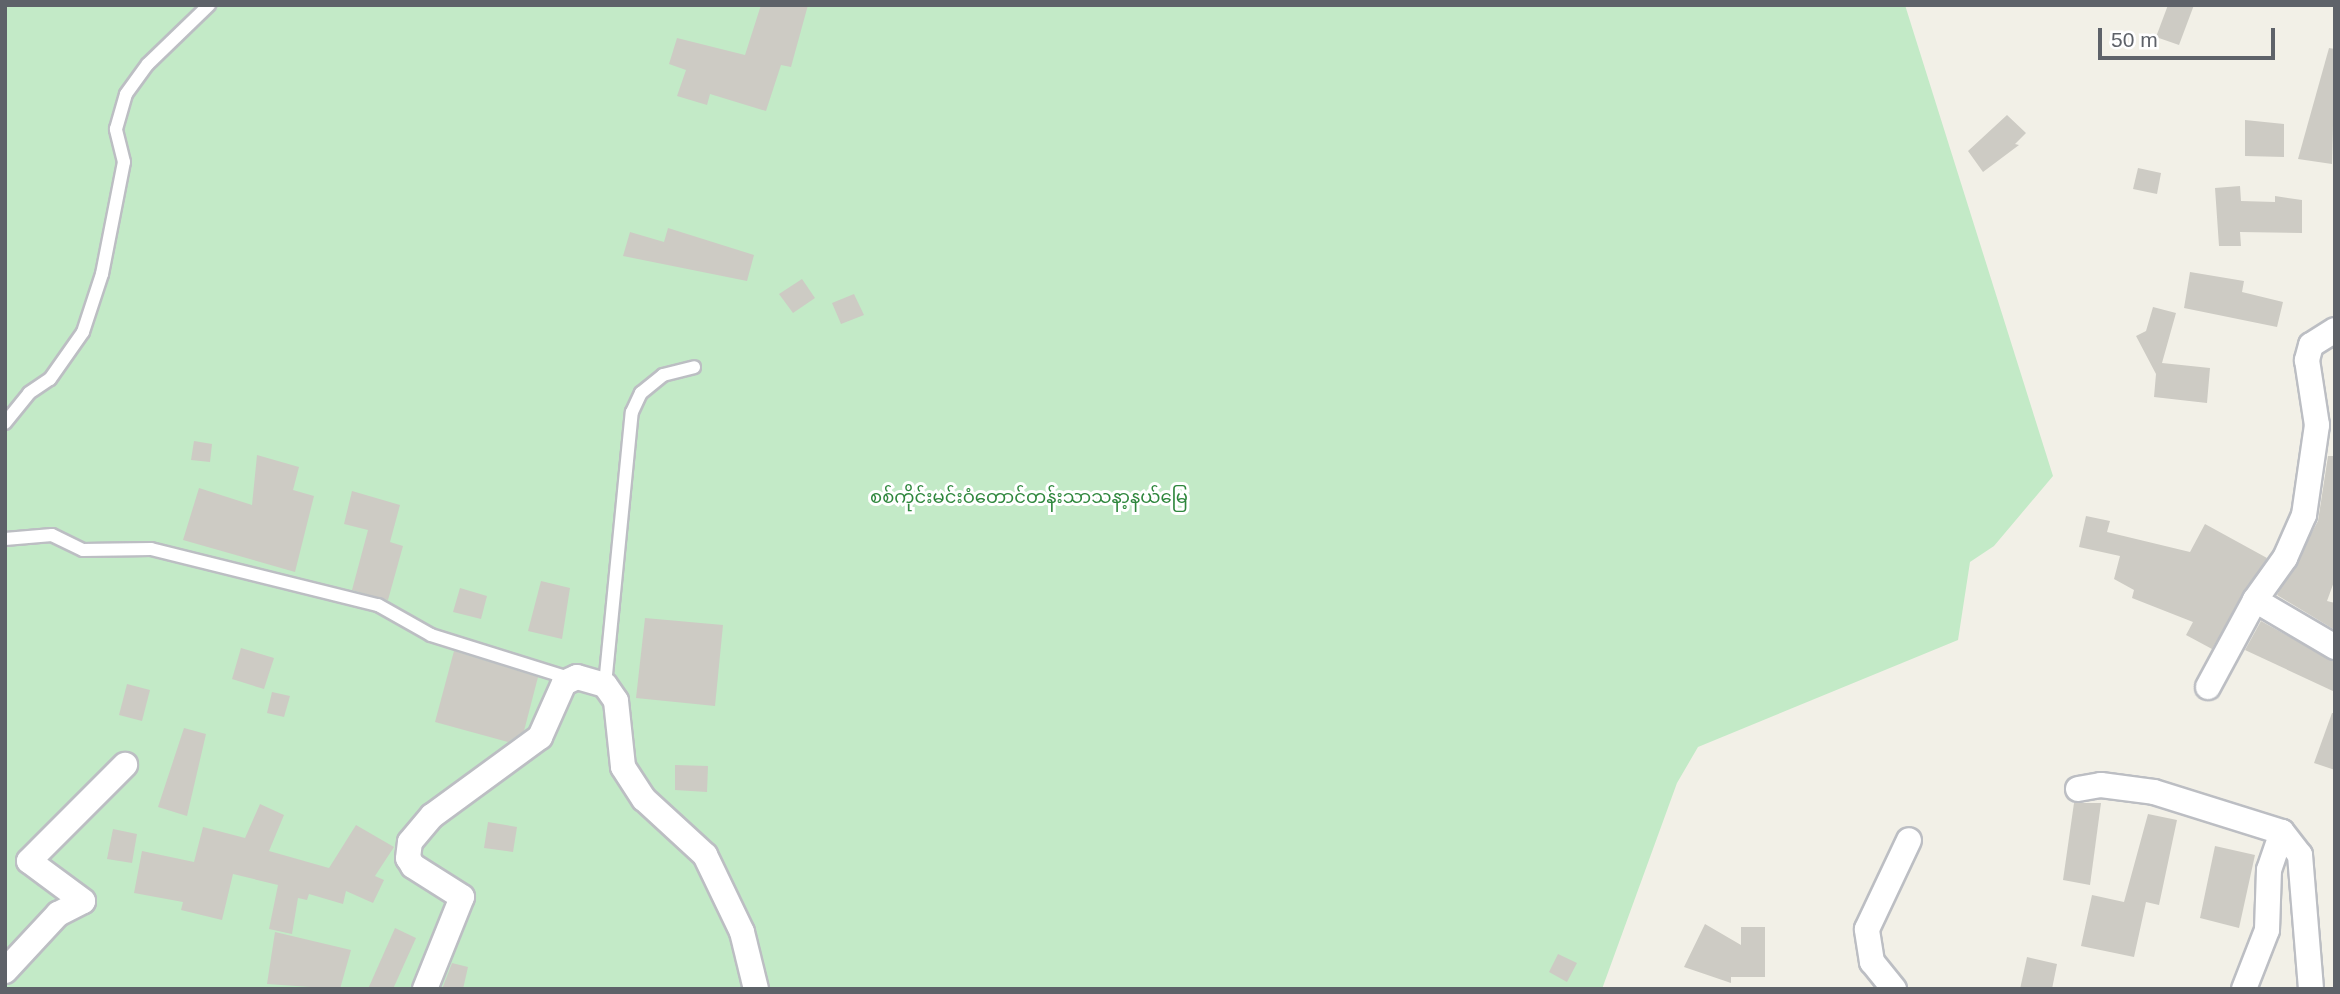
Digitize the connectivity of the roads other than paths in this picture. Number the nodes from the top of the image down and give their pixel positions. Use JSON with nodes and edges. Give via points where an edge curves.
{"nodes":[{"id":1,"x":209,"y":5,"type":"edge"},
{"id":2,"x":2335,"y":330,"type":"edge"},
{"id":3,"x":694,"y":367,"type":"dead end"},
{"id":4,"x":5,"y":423,"type":"edge"},
{"id":5,"x":5,"y":539,"type":"edge"},
{"id":6,"x":2255,"y":600,"type":"junction"},
{"id":7,"x":2335,"y":646,"type":"edge"},
{"id":8,"x":569,"y":678,"type":"junction"},
{"id":9,"x":605,"y":685,"type":"junction"},
{"id":10,"x":2208,"y":687,"type":"dead end"},
{"id":11,"x":125,"y":765,"type":"dead end"},
{"id":12,"x":2078,"y":789,"type":"dead end"},
{"id":13,"x":2282,"y":832,"type":"junction"},
{"id":14,"x":1909,"y":840,"type":"dead end"},
{"id":15,"x":5,"y":971,"type":"edge"},
{"id":16,"x":425,"y":989,"type":"edge"},
{"id":17,"x":755,"y":989,"type":"edge"},
{"id":18,"x":1894,"y":989,"type":"edge"},
{"id":19,"x":2244,"y":989,"type":"edge"},
{"id":20,"x":2311,"y":989,"type":"edge"}],
"edges":[{"from":1,"to":4,"type":"lane","via":[[126,93],[116,129],[124,162],[102,274],[83,332],[50,379],[29,393]]},
{"from":2,"to":6,"type":"street","via":[[2311,345],[2306,360],[2317,425],[2304,515],[2285,558]]},
{"from":3,"to":9,"type":"lane","via":[[663,375],[641,393],[632,412]]},
{"from":5,"to":8,"type":"lane","via":[[52,535],[83,550],[151,549],[378,605],[431,635]]},
{"from":6,"to":7,"type":"street"},
{"from":6,"to":10,"type":"street"},
{"from":8,"to":9,"type":"street"},
{"from":8,"to":16,"type":"street","via":[[540,737],[432,816],[410,842],[408,858],[413,866],[462,897]]},
{"from":9,"to":17,"type":"street","via":[[616,701],[623,767],[644,799],[705,855],[742,932]]},
{"from":11,"to":15,"type":"street","via":[[29,861],[83,901],[58,914]]},
{"from":12,"to":13,"type":"street","via":[[2101,785],[2154,792]]},
{"from":13,"to":19,"type":"street","via":[[2269,870],[2267,930]]},
{"from":13,"to":20,"type":"street","via":[[2300,855]]},
{"from":14,"to":18,"type":"street","via":[[1867,929],[1872,962]]}]}
